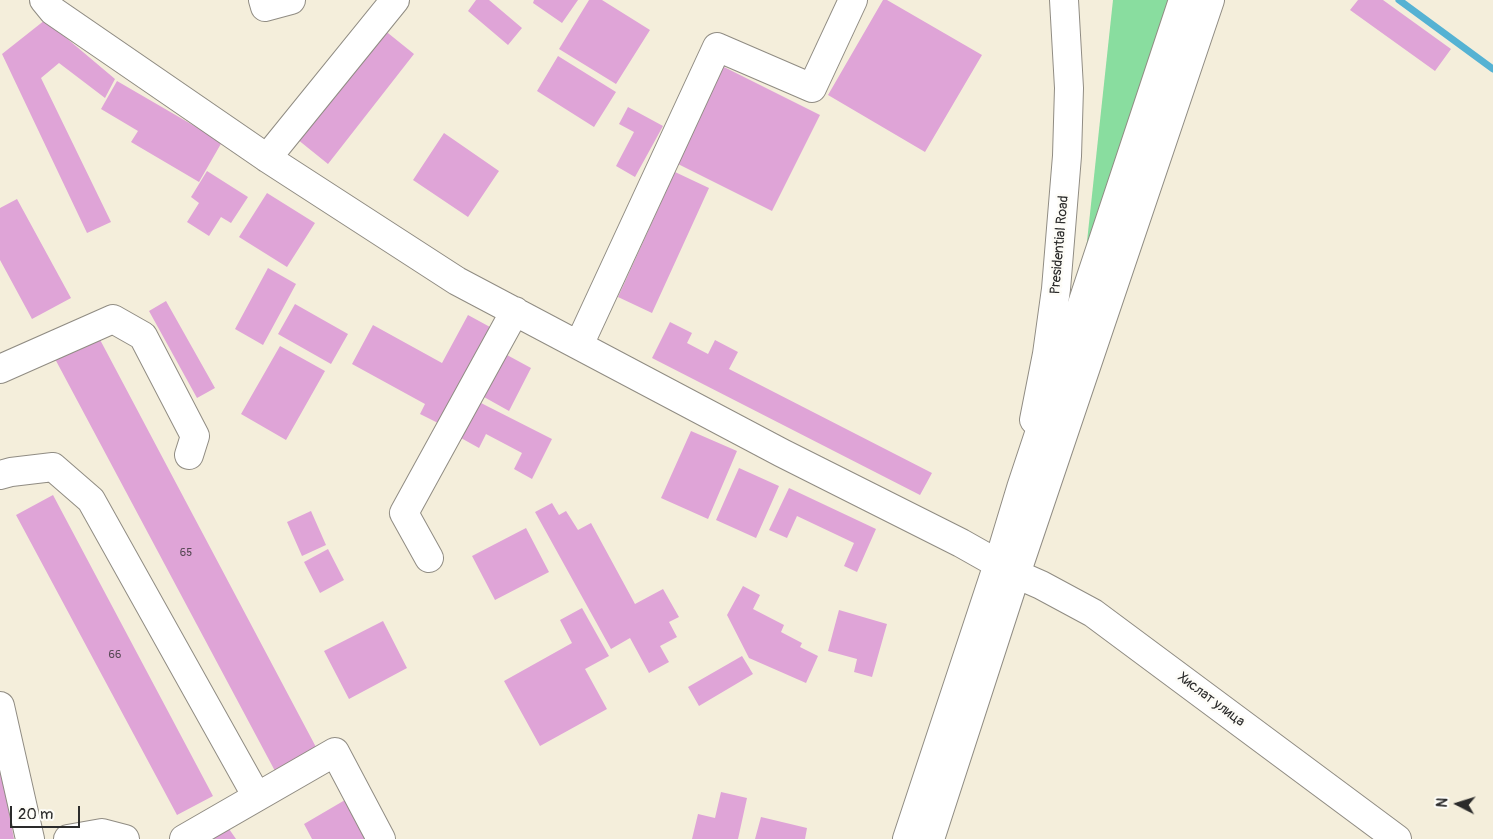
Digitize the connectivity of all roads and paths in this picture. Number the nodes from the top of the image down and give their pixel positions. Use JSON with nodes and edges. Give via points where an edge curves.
{"nodes":[{"id":1,"x":44,"y":0,"type":"edge"},
{"id":2,"x":263,"y":0,"type":"edge"},
{"id":3,"x":291,"y":0,"type":"edge"},
{"id":4,"x":395,"y":0,"type":"edge"},
{"id":5,"x":853,"y":0,"type":"edge"},
{"id":6,"x":1064,"y":0,"type":"edge"},
{"id":7,"x":1183,"y":0,"type":"edge"},
{"id":8,"x":1210,"y":0,"type":"edge"},
{"id":9,"x":267,"y":158,"type":"junction"},
{"id":10,"x":515,"y":312,"type":"junction"},
{"id":11,"x":579,"y":345,"type":"junction"},
{"id":12,"x":0,"y":369,"type":"edge"},
{"id":13,"x":189,"y":455,"type":"dead end"},
{"id":14,"x":0,"y":475,"type":"edge"},
{"id":15,"x":1021,"y":488,"type":"junction"},
{"id":16,"x":429,"y":558,"type":"dead end"},
{"id":17,"x":1007,"y":569,"type":"junction"},
{"id":18,"x":0,"y":706,"type":"edge"},
{"id":19,"x":257,"y":797,"type":"junction"},
{"id":20,"x":30,"y":839,"type":"edge"},
{"id":21,"x":68,"y":839,"type":"edge"},
{"id":22,"x":125,"y":839,"type":"edge"},
{"id":23,"x":184,"y":839,"type":"edge"},
{"id":24,"x":381,"y":839,"type":"edge"},
{"id":25,"x":907,"y":839,"type":"edge"},
{"id":26,"x":930,"y":839,"type":"edge"},
{"id":27,"x":1397,"y":839,"type":"edge"}],
"edges":[{"from":1,"to":9,"type":"street","name":"Хислат улица"},
{"from":2,"to":3,"type":"street","via":[[265,7]]},
{"from":4,"to":9,"type":"street"},
{"from":5,"to":11,"type":"street","via":[[812,88],[717,48]]},
{"from":6,"to":15,"type":"street","name":"Presidential Road","via":[[1069,88],[1068,156],[1047,354]]},
{"from":7,"to":15,"type":"street"},
{"from":8,"to":17,"type":"street"},
{"from":9,"to":10,"type":"street","name":"Хислат улица","via":[[457,280]]},
{"from":10,"to":11,"type":"street","name":"Хислат улица"},
{"from":10,"to":16,"type":"street","via":[[404,514]]},
{"from":11,"to":17,"type":"street","name":"Хислат улица"},
{"from":12,"to":13,"type":"street","via":[[113,319],[143,336],[195,436]]},
{"from":14,"to":19,"type":"street","via":[[53,467],[91,500]]},
{"from":15,"to":17,"type":"street"},
{"from":17,"to":25,"type":"street"},
{"from":17,"to":26,"type":"street"},
{"from":17,"to":27,"type":"street","name":"Хислат улица","via":[[1100,618]]},
{"from":18,"to":20,"type":"street"},
{"from":19,"to":23,"type":"street"},
{"from":19,"to":24,"type":"street","via":[[335,752]]},
{"from":21,"to":22,"type":"street","via":[[102,833]]}]}
